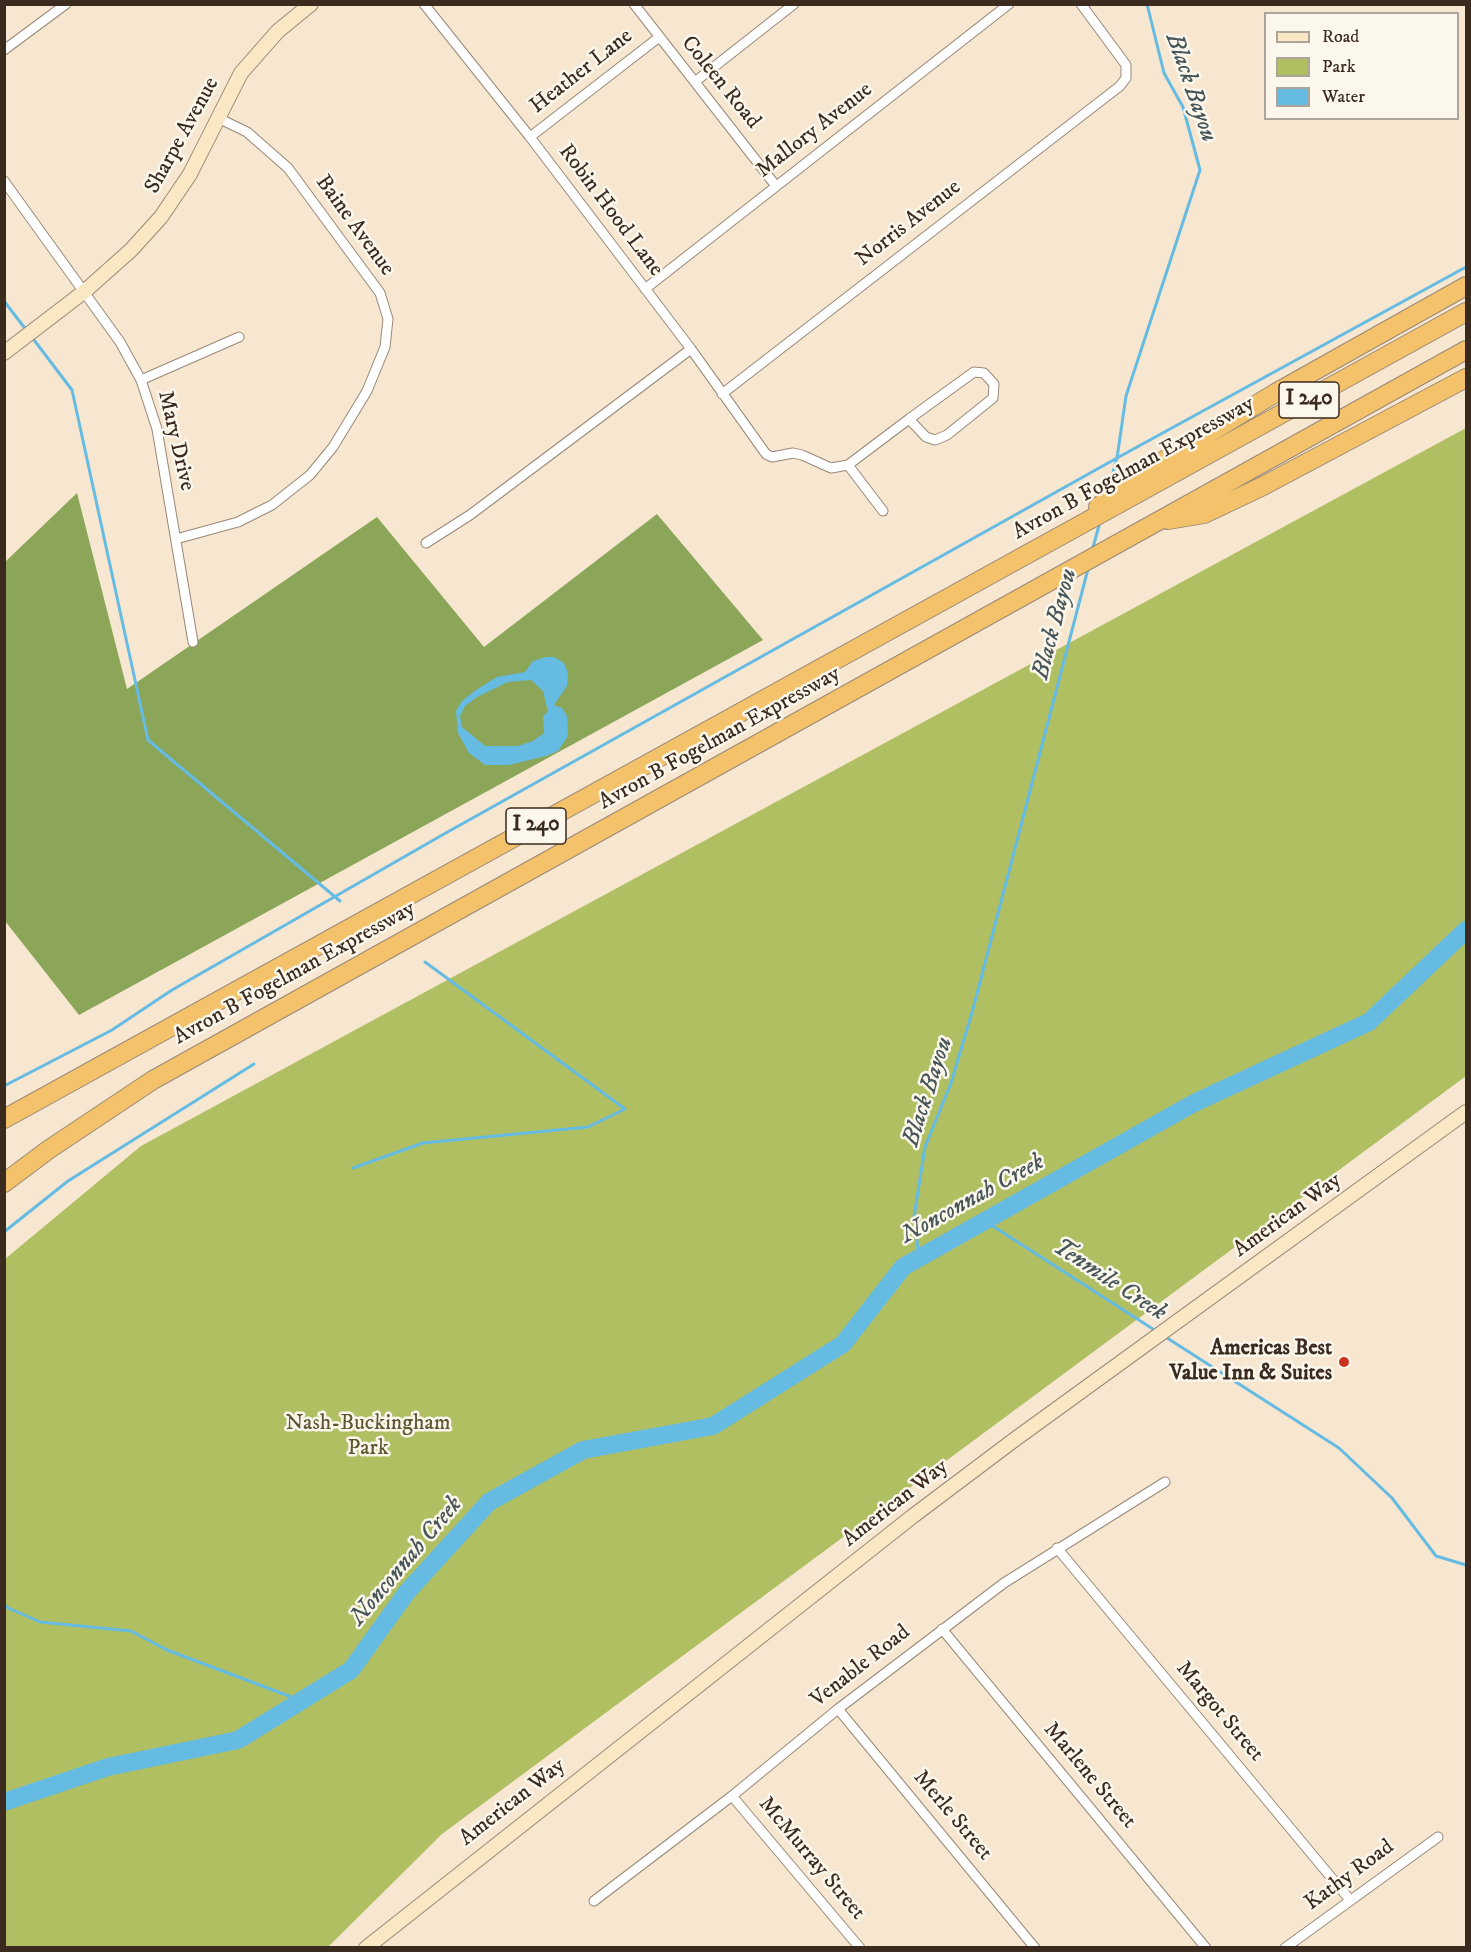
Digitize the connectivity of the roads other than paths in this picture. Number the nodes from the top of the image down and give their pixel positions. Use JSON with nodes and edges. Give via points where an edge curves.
{"nodes":[{"id":1,"x":66,"y":4,"type":"edge"},
{"id":2,"x":311,"y":4,"type":"edge"},
{"id":3,"x":424,"y":4,"type":"edge"},
{"id":4,"x":634,"y":4,"type":"edge"},
{"id":5,"x":794,"y":4,"type":"edge"},
{"id":6,"x":1009,"y":4,"type":"edge"},
{"id":7,"x":1081,"y":4,"type":"edge"},
{"id":8,"x":658,"y":38,"type":"junction"},
{"id":9,"x":4,"y":50,"type":"edge"},
{"id":10,"x":696,"y":81,"type":"junction"},
{"id":11,"x":218,"y":118,"type":"junction"},
{"id":12,"x":530,"y":137,"type":"junction"},
{"id":13,"x":4,"y":181,"type":"edge"},
{"id":14,"x":776,"y":186,"type":"junction"},
{"id":15,"x":1467,"y":286,"type":"edge"},
{"id":16,"x":645,"y":289,"type":"junction"},
{"id":17,"x":85,"y":291,"type":"junction"},
{"id":18,"x":1467,"y":312,"type":"edge"},
{"id":19,"x":239,"y":337,"type":"dead end"},
{"id":20,"x":691,"y":349,"type":"junction"},
{"id":21,"x":1467,"y":350,"type":"edge"},
{"id":22,"x":4,"y":353,"type":"edge"},
{"id":23,"x":1467,"y":378,"type":"edge"},
{"id":24,"x":141,"y":380,"type":"junction"},
{"id":25,"x":722,"y":394,"type":"junction"},
{"id":26,"x":909,"y":419,"type":"junction"},
{"id":27,"x":848,"y":465,"type":"junction"},
{"id":28,"x":883,"y":511,"type":"dead end"},
{"id":29,"x":1150,"y":526,"type":"junction"},
{"id":30,"x":1067,"y":532,"type":"junction"},
{"id":31,"x":176,"y":539,"type":"junction"},
{"id":32,"x":426,"y":543,"type":"dead end"},
{"id":33,"x":193,"y":642,"type":"dead end"},
{"id":34,"x":1467,"y":1112,"type":"edge"},
{"id":35,"x":4,"y":1119,"type":"edge"},
{"id":36,"x":4,"y":1183,"type":"edge"},
{"id":37,"x":1165,"y":1482,"type":"dead end"},
{"id":38,"x":1057,"y":1548,"type":"junction"},
{"id":39,"x":942,"y":1629,"type":"junction"},
{"id":40,"x":838,"y":1709,"type":"junction"},
{"id":41,"x":732,"y":1796,"type":"junction"},
{"id":42,"x":1438,"y":1837,"type":"dead end"},
{"id":43,"x":1350,"y":1900,"type":"junction"},
{"id":44,"x":594,"y":1901,"type":"dead end"},
{"id":45,"x":1291,"y":1946,"type":"edge"},
{"id":46,"x":366,"y":1947,"type":"edge"},
{"id":47,"x":860,"y":1947,"type":"edge"},
{"id":48,"x":1035,"y":1947,"type":"edge"},
{"id":49,"x":1206,"y":1947,"type":"edge"}],
"edges":[{"from":1,"to":9,"type":"street"},
{"from":2,"to":11,"type":"main road","name":"Sharpe Avenue","via":[[278,31],[242,73]]},
{"from":3,"to":12,"type":"street","name":"Robin Hood Lane"},
{"from":4,"to":8,"type":"street","name":"Coleen Road"},
{"from":5,"to":10,"type":"street"},
{"from":6,"to":14,"type":"street","name":"Mallory Avenue"},
{"from":7,"to":25,"type":"street","name":"Norris Avenue","via":[[1126,65],[1126,78],[1120,86]]},
{"from":8,"to":10,"type":"street","name":"Coleen Road"},
{"from":8,"to":12,"type":"street","name":"Heather Lane"},
{"from":10,"to":14,"type":"street","name":"Coleen Road"},
{"from":11,"to":17,"type":"main road","name":"Sharpe Avenue","via":[[190,174],[161,217]]},
{"from":11,"to":31,"type":"street","name":"Baine Avenue","via":[[247,132],[288,168],[380,293],[388,319],[385,346],[367,390],[333,447],[309,475],[255,514]]},
{"from":12,"to":16,"type":"street","name":"Robin Hood Lane"},
{"from":13,"to":17,"type":"street","name":"Mary Drive"},
{"from":14,"to":16,"type":"street","name":"Mallory Avenue"},
{"from":15,"to":30,"type":"highway","via":[[1297,380],[1125,484]]},
{"from":16,"to":20,"type":"street","name":"Robin Hood Lane"},
{"from":17,"to":22,"type":"main road","name":"Sharpe Avenue"},
{"from":17,"to":24,"type":"street","name":"Mary Drive"},
{"from":18,"to":30,"type":"highway","name":"Avron B Fogelman Expressway","number":"I 240"},
{"from":19,"to":24,"type":"street"},
{"from":20,"to":25,"type":"street","name":"Robin Hood Lane"},
{"from":20,"to":32,"type":"street","via":[[470,515]]},
{"from":21,"to":29,"type":"highway","name":"Avron B Fogelman Expressway","number":"I 240"},
{"from":23,"to":29,"type":"highway","via":[[1312,462],[1204,514]]},
{"from":24,"to":31,"type":"street","name":"Mary Drive","via":[[157,429]]},
{"from":25,"to":27,"type":"street","name":"Robin Hood Lane","via":[[772,457],[793,453],[831,468]]},
{"from":26,"to":26,"type":"street","via":[[926,437],[941,438],[993,398],[994,384],[984,373],[969,374]]},
{"from":26,"to":27,"type":"street"},
{"from":27,"to":28,"type":"street"},
{"from":29,"to":36,"type":"highway","name":"Avron B Fogelman Expressway","number":"I 240","via":[[153,1080]]},
{"from":30,"to":35,"type":"highway","name":"Avron B Fogelman Expressway","number":"I 240"},
{"from":31,"to":33,"type":"street","name":"Mary Drive"},
{"from":34,"to":46,"type":"main road","name":"American Way","via":[[913,1516]]},
{"from":37,"to":38,"type":"street","name":"Venable Road"},
{"from":38,"to":39,"type":"street","name":"Venable Road"},
{"from":38,"to":43,"type":"street","name":"Margot Street"},
{"from":39,"to":40,"type":"street","name":"Venable Road"},
{"from":39,"to":49,"type":"street","name":"Marlene Street"},
{"from":40,"to":41,"type":"street","name":"Venable Road"},
{"from":40,"to":48,"type":"street","name":"Merle Street"},
{"from":41,"to":44,"type":"street","name":"Venable Road"},
{"from":41,"to":47,"type":"street","name":"McMurray Street"},
{"from":42,"to":43,"type":"street","name":"Kathy Road"},
{"from":43,"to":45,"type":"street","name":"Kathy Road"}]}
